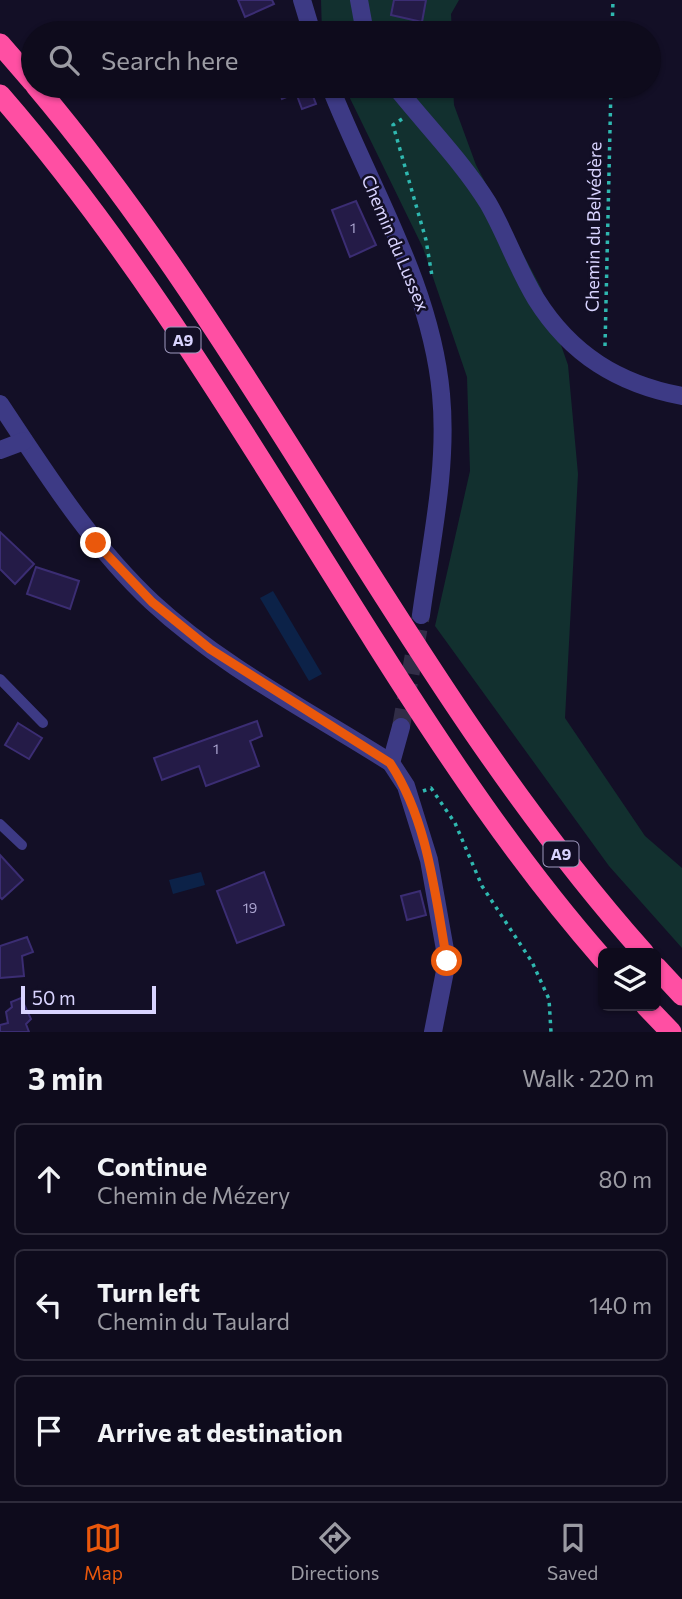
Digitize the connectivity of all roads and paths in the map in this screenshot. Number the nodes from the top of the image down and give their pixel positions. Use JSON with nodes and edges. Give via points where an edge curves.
{"nodes":[{"id":1,"x":302,"y":0,"type":"edge"},
{"id":2,"x":359,"y":0,"type":"edge"},
{"id":3,"x":613,"y":0,"type":"edge"},
{"id":4,"x":308,"y":21,"type":"edge"},
{"id":5,"x":363,"y":21,"type":"edge"},
{"id":6,"x":612,"y":21,"type":"edge"},
{"id":7,"x":0,"y":44,"type":"edge"},
{"id":8,"x":21,"y":68,"type":"edge"},
{"id":9,"x":0,"y":95,"type":"edge"},
{"id":10,"x":46,"y":98,"type":"edge"},
{"id":11,"x":335,"y":98,"type":"edge"},
{"id":12,"x":404,"y":98,"type":"edge"},
{"id":13,"x":611,"y":98,"type":"edge"},
{"id":14,"x":393,"y":125,"type":"dead end"},
{"id":15,"x":431,"y":280,"type":"dead end"},
{"id":16,"x":604,"y":369,"type":"junction"},
{"id":17,"x":682,"y":396,"type":"edge"},
{"id":18,"x":0,"y":404,"type":"edge"},
{"id":19,"x":24,"y":441,"type":"junction"},
{"id":20,"x":0,"y":450,"type":"edge"},
{"id":21,"x":421,"y":615,"type":"tunnel mouth"},
{"id":22,"x":0,"y":679,"type":"edge"},
{"id":23,"x":43,"y":723,"type":"dead end"},
{"id":24,"x":401,"y":727,"type":"tunnel mouth"},
{"id":25,"x":390,"y":763,"type":"junction"},
{"id":26,"x":431,"y":788,"type":"dead end"},
{"id":27,"x":0,"y":824,"type":"edge"},
{"id":28,"x":22,"y":845,"type":"dead end"},
{"id":29,"x":640,"y":948,"type":"edge"},
{"id":30,"x":598,"y":953,"type":"edge"},
{"id":31,"x":661,"y":972,"type":"edge"},
{"id":32,"x":682,"y":995,"type":"edge"},
{"id":33,"x":651,"y":1011,"type":"edge"},
{"id":34,"x":433,"y":1032,"type":"edge"},
{"id":35,"x":551,"y":1032,"type":"edge"},
{"id":36,"x":671,"y":1032,"type":"edge"}],
"edges":[{"from":1,"to":4,"type":"street"},
{"from":2,"to":5,"type":"street"},
{"from":3,"to":6,"type":"path"},
{"from":7,"to":8,"type":"highway","number":"A9"},
{"from":9,"to":30,"type":"highway","number":"A9","via":[[132,264],[465,779]]},
{"from":10,"to":29,"type":"highway","number":"A9","via":[[188,287],[500,770],[581,879]]},
{"from":11,"to":21,"type":"street","name":"Chemin du Lussex","via":[[412,276],[433,342],[443,437]]},
{"from":12,"to":16,"type":"street","via":[[486,201],[547,314],[576,347]]},
{"from":13,"to":16,"type":"path","name":"Chemin du Belvédère"},
{"from":14,"to":15,"type":"path","via":[[426,240]]},
{"from":16,"to":17,"type":"street","via":[[629,383]]},
{"from":18,"to":19,"type":"street"},
{"from":19,"to":20,"type":"street"},
{"from":19,"to":25,"type":"street","via":[[96,543],[152,602],[210,649]]},
{"from":22,"to":23,"type":"lane"},
{"from":24,"to":25,"type":"street"},
{"from":25,"to":34,"type":"street","via":[[406,786],[429,860],[447,961]]},
{"from":26,"to":35,"type":"path","via":[[455,822],[482,886],[533,962],[549,999]]},
{"from":27,"to":28,"type":"lane"},
{"from":31,"to":32,"type":"highway"},
{"from":33,"to":36,"type":"highway"}]}
